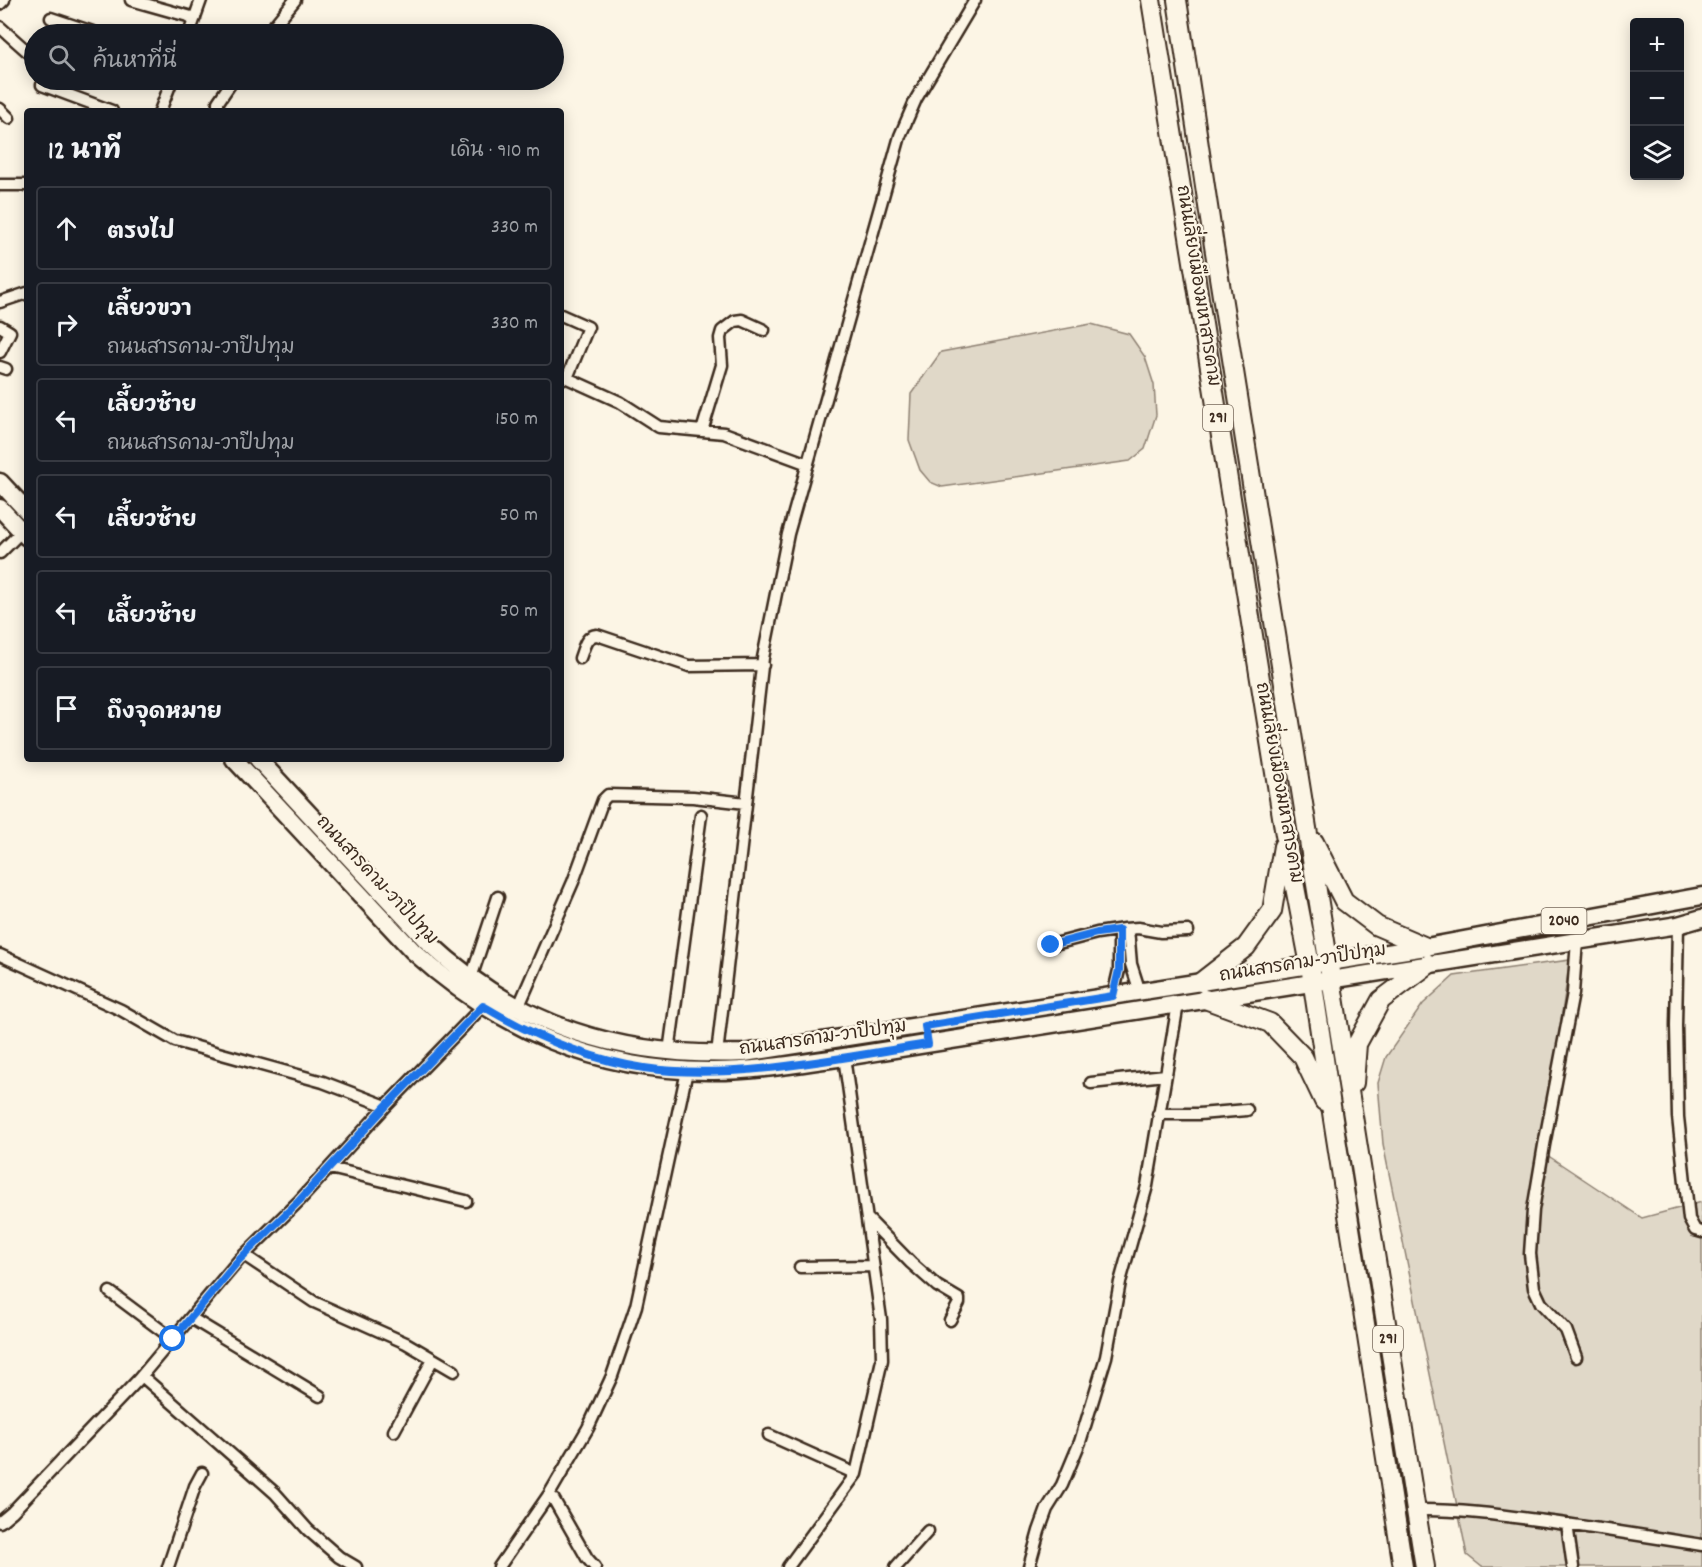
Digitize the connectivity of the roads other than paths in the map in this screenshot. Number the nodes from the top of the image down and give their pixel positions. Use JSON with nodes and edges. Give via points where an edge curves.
{"nodes":[{"id":1,"x":4,"y":0,"type":"edge"},
{"id":2,"x":131,"y":0,"type":"edge"},
{"id":3,"x":201,"y":0,"type":"edge"},
{"id":4,"x":294,"y":0,"type":"edge"},
{"id":5,"x":975,"y":0,"type":"edge"},
{"id":6,"x":1151,"y":0,"type":"edge"},
{"id":7,"x":1177,"y":0,"type":"edge"},
{"id":8,"x":0,"y":4,"type":"edge"},
{"id":9,"x":51,"y":18,"type":"dead end"},
{"id":10,"x":195,"y":18,"type":"junction"},
{"id":11,"x":69,"y":24,"type":"edge"},
{"id":12,"x":193,"y":24,"type":"edge"},
{"id":13,"x":275,"y":24,"type":"edge"},
{"id":14,"x":0,"y":27,"type":"edge"},
{"id":15,"x":24,"y":48,"type":"edge"},
{"id":16,"x":55,"y":90,"type":"edge"},
{"id":17,"x":168,"y":90,"type":"edge"},
{"id":18,"x":226,"y":90,"type":"edge"},
{"id":19,"x":104,"y":108,"type":"edge"},
{"id":20,"x":161,"y":108,"type":"edge"},
{"id":21,"x":218,"y":108,"type":"edge"},
{"id":22,"x":0,"y":109,"type":"edge"},
{"id":23,"x":9,"y":118,"type":"dead end"},
{"id":24,"x":24,"y":184,"type":"edge"},
{"id":25,"x":0,"y":185,"type":"edge"},
{"id":26,"x":24,"y":295,"type":"edge"},
{"id":27,"x":0,"y":302,"type":"edge"},
{"id":28,"x":564,"y":316,"type":"edge"},
{"id":29,"x":0,"y":326,"type":"edge"},
{"id":30,"x":764,"y":330,"type":"dead end"},
{"id":31,"x":0,"y":352,"type":"edge"},
{"id":32,"x":702,"y":431,"type":"junction"},
{"id":33,"x":808,"y":464,"type":"junction"},
{"id":34,"x":0,"y":482,"type":"edge"},
{"id":35,"x":24,"y":508,"type":"edge"},
{"id":36,"x":0,"y":509,"type":"edge"},
{"id":37,"x":24,"y":533,"type":"edge"},
{"id":38,"x":24,"y":535,"type":"edge"},
{"id":39,"x":2,"y":547,"type":"edge"},
{"id":40,"x":580,"y":658,"type":"dead end"},
{"id":41,"x":763,"y":665,"type":"junction"},
{"id":42,"x":237,"y":762,"type":"edge"},
{"id":43,"x":261,"y":762,"type":"edge"},
{"id":44,"x":746,"y":803,"type":"junction"},
{"id":45,"x":701,"y":815,"type":"dead end"},
{"id":46,"x":1307,"y":827,"type":"junction"},
{"id":47,"x":1285,"y":835,"type":"junction"},
{"id":48,"x":1702,"y":896,"type":"edge"},
{"id":49,"x":498,"y":897,"type":"dead end"},
{"id":50,"x":1702,"y":918,"type":"edge"},
{"id":51,"x":1678,"y":925,"type":"junction"},
{"id":52,"x":1124,"y":929,"type":"junction"},
{"id":53,"x":1188,"y":932,"type":"dead end"},
{"id":54,"x":1576,"y":941,"type":"junction"},
{"id":55,"x":1051,"y":945,"type":"dead end"},
{"id":56,"x":0,"y":955,"type":"edge"},
{"id":57,"x":1428,"y":955,"type":"junction"},
{"id":58,"x":1321,"y":972,"type":"junction"},
{"id":59,"x":471,"y":978,"type":"junction"},
{"id":60,"x":1203,"y":991,"type":"junction"},
{"id":61,"x":1140,"y":992,"type":"junction"},
{"id":62,"x":1113,"y":996,"type":"junction"},
{"id":63,"x":1178,"y":1004,"type":"junction"},
{"id":64,"x":483,"y":1006,"type":"junction"},
{"id":65,"x":518,"y":1008,"type":"junction"},
{"id":66,"x":925,"y":1026,"type":"junction"},
{"id":67,"x":928,"y":1044,"type":"junction"},
{"id":68,"x":669,"y":1052,"type":"junction"},
{"id":69,"x":717,"y":1054,"type":"junction"},
{"id":70,"x":844,"y":1057,"type":"junction"},
{"id":71,"x":687,"y":1071,"type":"junction"},
{"id":72,"x":1165,"y":1075,"type":"junction"},
{"id":73,"x":1091,"y":1083,"type":"dead end"},
{"id":74,"x":386,"y":1106,"type":"junction"},
{"id":75,"x":1247,"y":1110,"type":"dead end"},
{"id":76,"x":1351,"y":1112,"type":"junction"},
{"id":77,"x":1158,"y":1114,"type":"junction"},
{"id":78,"x":1333,"y":1119,"type":"junction"},
{"id":79,"x":330,"y":1168,"type":"junction"},
{"id":80,"x":466,"y":1202,"type":"dead end"},
{"id":81,"x":868,"y":1219,"type":"junction"},
{"id":82,"x":1702,"y":1232,"type":"edge"},
{"id":83,"x":244,"y":1255,"type":"junction"},
{"id":84,"x":873,"y":1266,"type":"junction"},
{"id":85,"x":800,"y":1267,"type":"dead end"},
{"id":86,"x":110,"y":1292,"type":"dead end"},
{"id":87,"x":191,"y":1318,"type":"junction"},
{"id":88,"x":950,"y":1320,"type":"dead end"},
{"id":89,"x":173,"y":1339,"type":"junction"},
{"id":90,"x":1575,"y":1357,"type":"dead end"},
{"id":91,"x":433,"y":1359,"type":"junction"},
{"id":92,"x":453,"y":1371,"type":"dead end"},
{"id":93,"x":142,"y":1376,"type":"junction"},
{"id":94,"x":320,"y":1396,"type":"dead end"},
{"id":95,"x":394,"y":1431,"type":"dead end"},
{"id":96,"x":769,"y":1435,"type":"dead end"},
{"id":97,"x":202,"y":1473,"type":"dead end"},
{"id":98,"x":856,"y":1474,"type":"junction"},
{"id":99,"x":550,"y":1493,"type":"junction"},
{"id":100,"x":1415,"y":1510,"type":"junction"},
{"id":101,"x":0,"y":1522,"type":"edge"},
{"id":102,"x":1567,"y":1524,"type":"junction"},
{"id":103,"x":928,"y":1531,"type":"dead end"},
{"id":104,"x":1702,"y":1545,"type":"edge"},
{"id":105,"x":793,"y":1565,"type":"edge"},
{"id":106,"x":168,"y":1567,"type":"edge"},
{"id":107,"x":356,"y":1567,"type":"edge"},
{"id":108,"x":500,"y":1567,"type":"edge"},
{"id":109,"x":595,"y":1567,"type":"edge"},
{"id":110,"x":896,"y":1567,"type":"edge"},
{"id":111,"x":1029,"y":1567,"type":"edge"},
{"id":112,"x":1403,"y":1567,"type":"edge"},
{"id":113,"x":1425,"y":1567,"type":"edge"},
{"id":114,"x":1573,"y":1567,"type":"edge"}],
"edges":[{"from":1,"to":8,"type":"street"},
{"from":2,"to":10,"type":"street"},
{"from":3,"to":10,"type":"street"},
{"from":4,"to":13,"type":"street"},
{"from":5,"to":33,"type":"street","via":[[916,99],[900,136]]},
{"from":6,"to":47,"type":"highway","name":"ถนนเลี่ยงเมืองมหาสารคาม","number":"291"},
{"from":7,"to":46,"type":"highway","name":"ถนนเลี่ยงเมืองมหาสารคาม","number":"291"},
{"from":9,"to":11,"type":"street"},
{"from":10,"to":12,"type":"street"},
{"from":14,"to":15,"type":"street"},
{"from":16,"to":19,"type":"street"},
{"from":17,"to":20,"type":"street"},
{"from":18,"to":21,"type":"street"},
{"from":22,"to":23,"type":"street"},
{"from":24,"to":25,"type":"street"},
{"from":26,"to":27,"type":"street"},
{"from":28,"to":32,"type":"street","via":[[588,327],[567,378],[620,402],[659,427]]},
{"from":29,"to":31,"type":"street","via":[[10,332]]},
{"from":30,"to":32,"type":"street","via":[[742,320],[722,331],[722,365]]},
{"from":32,"to":33,"type":"street","via":[[724,433]]},
{"from":33,"to":41,"type":"street","via":[[788,534]]},
{"from":34,"to":35,"type":"main road"},
{"from":36,"to":37,"type":"main road"},
{"from":38,"to":39,"type":"street"},
{"from":40,"to":41,"type":"street","via":[[587,639],[597,635],[689,666]]},
{"from":41,"to":44,"type":"street"},
{"from":42,"to":64,"type":"main road","name":"ถนนสารคาม-วาปีปทุม","number":"2040","via":[[413,951]]},
{"from":43,"to":59,"type":"main road","name":"ถนนสารคาม-วาปีปทุม","number":"2040","via":[[428,941]]},
{"from":44,"to":65,"type":"street","via":[[608,795]]},
{"from":44,"to":69,"type":"street"},
{"from":45,"to":68,"type":"street"},
{"from":46,"to":57,"type":"highway","via":[[1344,901],[1377,926]]},
{"from":46,"to":58,"type":"highway","name":"ถนนเลี่ยงเมืองมหาสารคาม","number":"291"},
{"from":47,"to":58,"type":"highway","name":"ถนนเลี่ยงเมืองมหาสารคาม","number":"291"},
{"from":47,"to":60,"type":"highway","via":[[1272,911],[1246,947]]},
{"from":48,"to":57,"type":"main road","name":"ถนนสารคาม-วาปีปทุม","number":"2040"},
{"from":49,"to":59,"type":"street"},
{"from":50,"to":51,"type":"main road","name":"ถนนสารคาม-วาปีปทุม","number":"2040"},
{"from":51,"to":54,"type":"main road","name":"ถนนสารคาม-วาปีปทุม","number":"2040"},
{"from":51,"to":82,"type":"street","via":[[1678,1117],[1689,1219],[1695,1230]]},
{"from":52,"to":53,"type":"street"},
{"from":52,"to":55,"type":"street"},
{"from":52,"to":61,"type":"street"},
{"from":52,"to":62,"type":"street"},
{"from":54,"to":57,"type":"main road","name":"ถนนสารคาม-วาปีปทุม","number":"2040"},
{"from":54,"to":90,"type":"street","via":[[1573,993],[1533,1210],[1530,1254],[1534,1288],[1541,1303],[1566,1330]]},
{"from":56,"to":74,"type":"street","via":[[121,1010],[175,1041],[323,1082]]},
{"from":57,"to":58,"type":"main road","name":"ถนนสารคาม-วาปีปทุม","number":"2040"},
{"from":57,"to":76,"type":"highway","via":[[1381,1000],[1357,1044]]},
{"from":58,"to":60,"type":"main road","name":"ถนนสารคาม-วาปีปทุม","number":"2040"},
{"from":58,"to":76,"type":"highway","name":"ถนนเลี่ยงเมืองมหาสารคาม","number":"291"},
{"from":58,"to":78,"type":"highway","name":"ถนนเลี่ยงเมืองมหาสารคาม","number":"291"},
{"from":59,"to":65,"type":"main road","name":"ถนนสารคาม-วาปีปทุม","number":"2040"},
{"from":60,"to":61,"type":"main road","name":"ถนนสารคาม-วาปีปทุม","number":"2040"},
{"from":60,"to":63,"type":"main road","name":"ถนนสารคาม-วาปีปทุม","number":"2040"},
{"from":60,"to":78,"type":"highway","via":[[1270,1023],[1303,1057]]},
{"from":61,"to":62,"type":"main road","name":"ถนนสารคาม-วาปีปทุม","number":"2040"},
{"from":62,"to":66,"type":"main road","name":"ถนนสารคาม-วาปีปทุม","number":"2040"},
{"from":63,"to":67,"type":"main road","name":"ถนนสารคาม-วาปีปทุม","number":"2040"},
{"from":63,"to":72,"type":"street"},
{"from":64,"to":71,"type":"main road","name":"ถนนสารคาม-วาปีปทุม","number":"2040","via":[[567,1048],[644,1068]]},
{"from":64,"to":74,"type":"street"},
{"from":65,"to":68,"type":"main road","name":"ถนนสารคาม-วาปีปทุม","number":"2040","via":[[615,1044]]},
{"from":66,"to":67,"type":"main road"},
{"from":66,"to":69,"type":"main road","name":"ถนนสารคาม-วาปีปทุม","number":"2040"},
{"from":67,"to":70,"type":"main road","name":"ถนนสารคาม-วาปีปทุม","number":"2040"},
{"from":68,"to":69,"type":"main road","name":"ถนนสารคาม-วาปีปทุม","number":"2040"},
{"from":70,"to":71,"type":"main road","name":"ถนนสารคาม-วาปีปทุม","number":"2040","via":[[745,1070]]},
{"from":70,"to":81,"type":"street"},
{"from":71,"to":99,"type":"street","via":[[636,1306],[612,1376],[588,1428]]},
{"from":72,"to":73,"type":"street"},
{"from":72,"to":77,"type":"street"},
{"from":74,"to":79,"type":"street"},
{"from":75,"to":77,"type":"street"},
{"from":76,"to":100,"type":"highway","name":"ถนนเลี่ยงเมืองมหาสารคาม","number":"291"},
{"from":77,"to":111,"type":"street","via":[[1147,1186],[1120,1282],[1106,1357],[1080,1442],[1047,1509]]},
{"from":78,"to":112,"type":"highway","name":"ถนนเลี่ยงเมืองมหาสารคาม","number":"291"},
{"from":79,"to":80,"type":"street"},
{"from":79,"to":83,"type":"street"},
{"from":81,"to":84,"type":"street"},
{"from":81,"to":88,"type":"street","via":[[911,1263],[958,1299]]},
{"from":83,"to":87,"type":"street"},
{"from":83,"to":91,"type":"street","via":[[314,1302]]},
{"from":84,"to":85,"type":"street"},
{"from":84,"to":98,"type":"street","via":[[882,1360]]},
{"from":86,"to":89,"type":"street"},
{"from":87,"to":89,"type":"street"},
{"from":87,"to":94,"type":"street"},
{"from":89,"to":93,"type":"street"},
{"from":91,"to":92,"type":"street"},
{"from":91,"to":95,"type":"street"},
{"from":93,"to":101,"type":"street"},
{"from":93,"to":107,"type":"street","via":[[275,1492],[308,1530]]},
{"from":96,"to":98,"type":"street"},
{"from":97,"to":106,"type":"street"},
{"from":98,"to":105,"type":"street"},
{"from":99,"to":108,"type":"street"},
{"from":99,"to":109,"type":"street"},
{"from":100,"to":102,"type":"street","via":[[1441,1509]]},
{"from":100,"to":113,"type":"highway","name":"ถนนเลี่ยงเมืองมหาสารคาม","number":"291"},
{"from":102,"to":104,"type":"street"},
{"from":102,"to":114,"type":"street"},
{"from":103,"to":110,"type":"street"}]}
